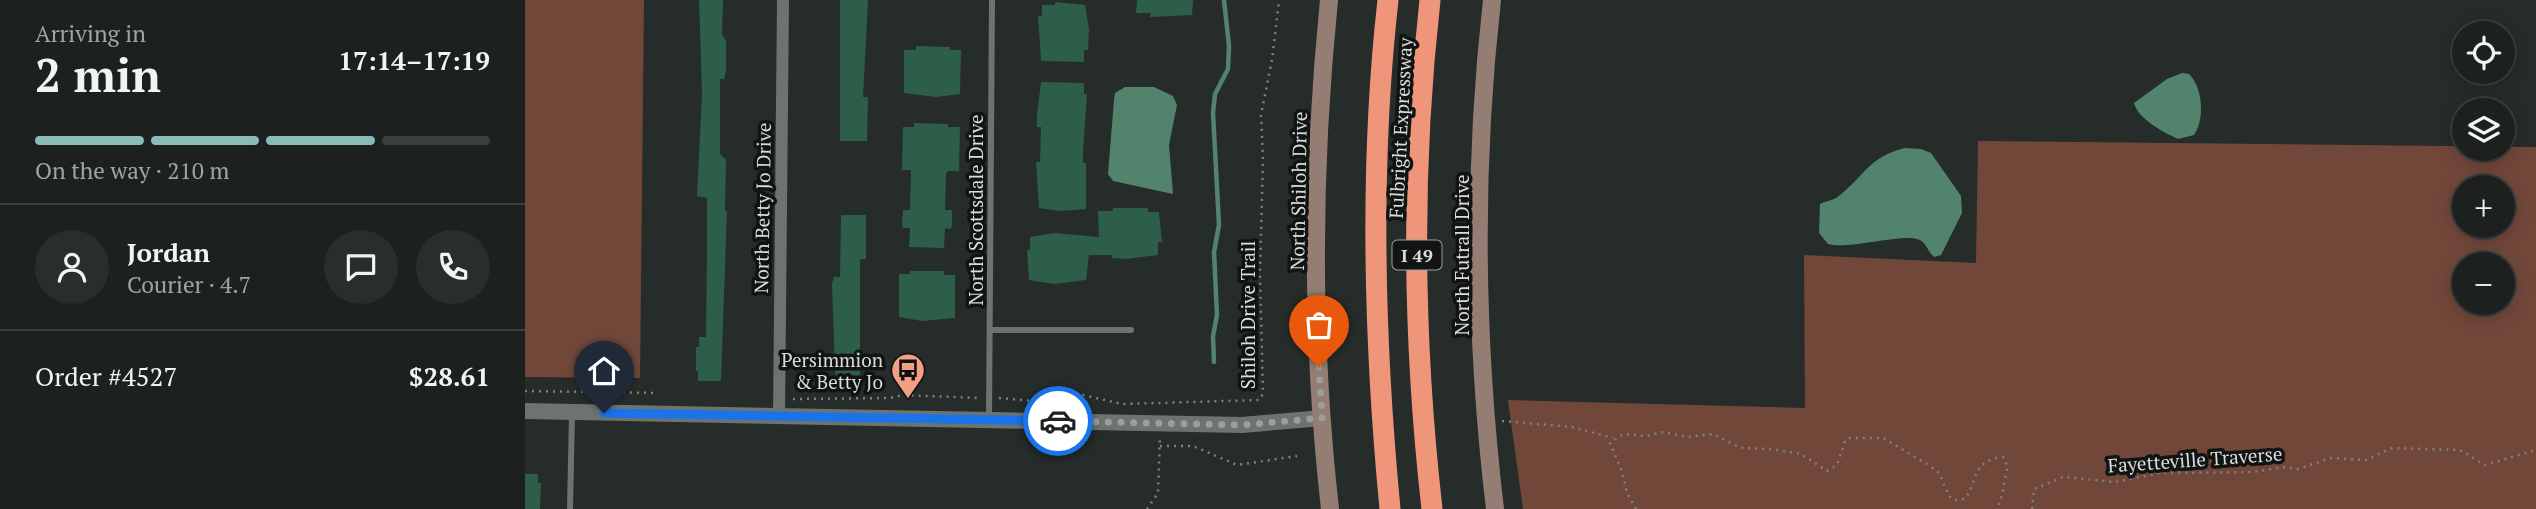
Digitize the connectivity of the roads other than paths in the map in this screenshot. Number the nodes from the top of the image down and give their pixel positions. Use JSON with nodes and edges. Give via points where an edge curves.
{"nodes":[{"id":1,"x":783,"y":0,"type":"edge"},
{"id":2,"x":992,"y":0,"type":"edge"},
{"id":3,"x":1329,"y":0,"type":"edge"},
{"id":4,"x":1388,"y":0,"type":"edge"},
{"id":5,"x":1430,"y":0,"type":"edge"},
{"id":6,"x":1492,"y":0,"type":"edge"},
{"id":7,"x":990,"y":330,"type":"junction"},
{"id":8,"x":1131,"y":330,"type":"dead end"},
{"id":9,"x":525,"y":411,"type":"edge"},
{"id":10,"x":572,"y":412,"type":"junction"},
{"id":11,"x":779,"y":416,"type":"junction"},
{"id":12,"x":1322,"y":418,"type":"junction"},
{"id":13,"x":989,"y":420,"type":"junction"},
{"id":14,"x":570,"y":509,"type":"edge"},
{"id":15,"x":1331,"y":509,"type":"edge"},
{"id":16,"x":1390,"y":509,"type":"edge"},
{"id":17,"x":1432,"y":509,"type":"edge"},
{"id":18,"x":1495,"y":509,"type":"edge"}],
"edges":[{"from":1,"to":11,"type":"street","name":"North Betty Jo Drive"},
{"from":2,"to":7,"type":"lane","name":"North Scottsdale Drive"},
{"from":3,"to":12,"type":"main road","name":"North Shiloh Drive","via":[[1318,183]]},
{"from":4,"to":16,"type":"highway","name":"Fulbright Expressway","number":"I 49","via":[[1376,259]]},
{"from":5,"to":17,"type":"highway","name":"Fulbright Expressway","number":"I 49","via":[[1421,106],[1417,274]]},
{"from":6,"to":18,"type":"main road","name":"North Futrall Drive","via":[[1482,136],[1480,257]]},
{"from":7,"to":8,"type":"lane"},
{"from":7,"to":13,"type":"lane","name":"North Scottsdale Drive"},
{"from":9,"to":10,"type":"street"},
{"from":10,"to":11,"type":"street"},
{"from":10,"to":14,"type":"lane"},
{"from":11,"to":13,"type":"street"},
{"from":12,"to":13,"type":"street","via":[[1242,425]]},
{"from":12,"to":15,"type":"main road","name":"North Shiloh Drive"}]}
